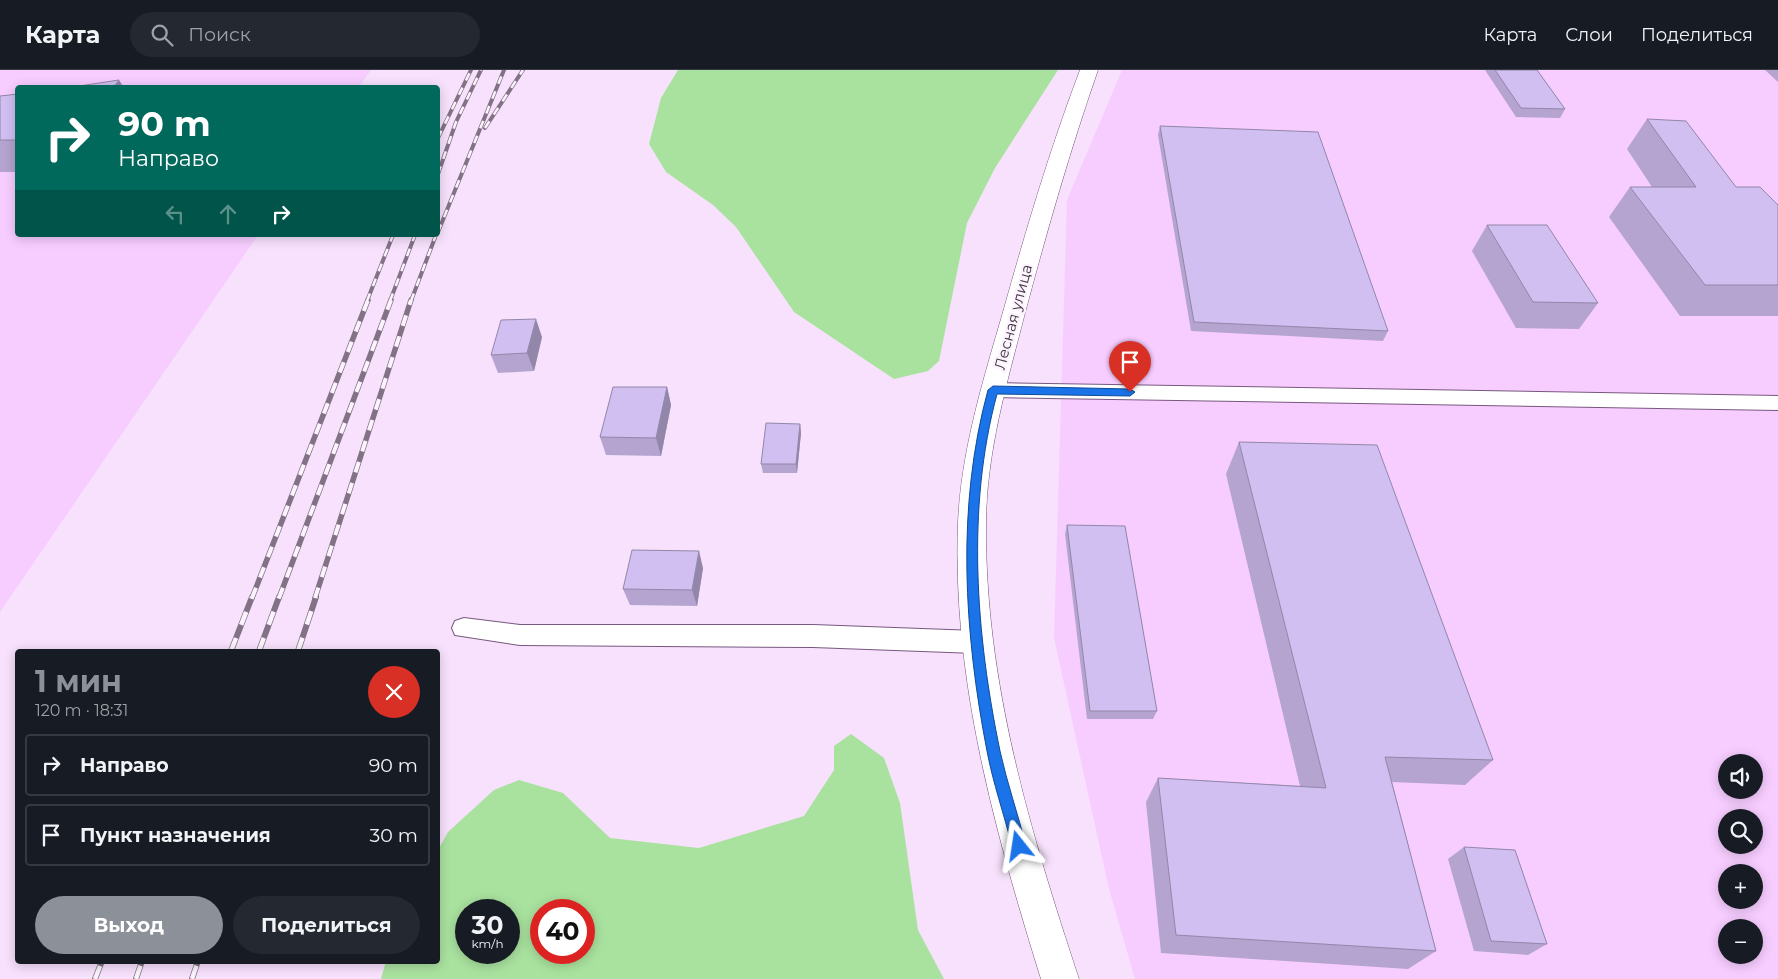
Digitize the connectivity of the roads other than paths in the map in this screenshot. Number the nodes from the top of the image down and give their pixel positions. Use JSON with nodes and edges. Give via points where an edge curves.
{"nodes":[{"id":1,"x":1089,"y":70,"type":"edge"},
{"id":2,"x":993,"y":390,"type":"junction"},
{"id":3,"x":1778,"y":403,"type":"edge"},
{"id":4,"x":464,"y":628,"type":"dead end"},
{"id":5,"x":976,"y":642,"type":"junction"},
{"id":6,"x":1060,"y":979,"type":"edge"}],
"edges":[{"from":1,"to":2,"type":"street","name":"Лесная улица","via":[[1042,209]]},
{"from":2,"to":3,"type":"lane"},
{"from":2,"to":5,"type":"street","name":"Лесная улица","via":[[983,427],[972,524]]},
{"from":4,"to":5,"type":"lane","via":[[520,635],[813,636]]},
{"from":5,"to":6,"type":"street","name":"Лесная улица","via":[[994,752],[1029,884]]}]}
